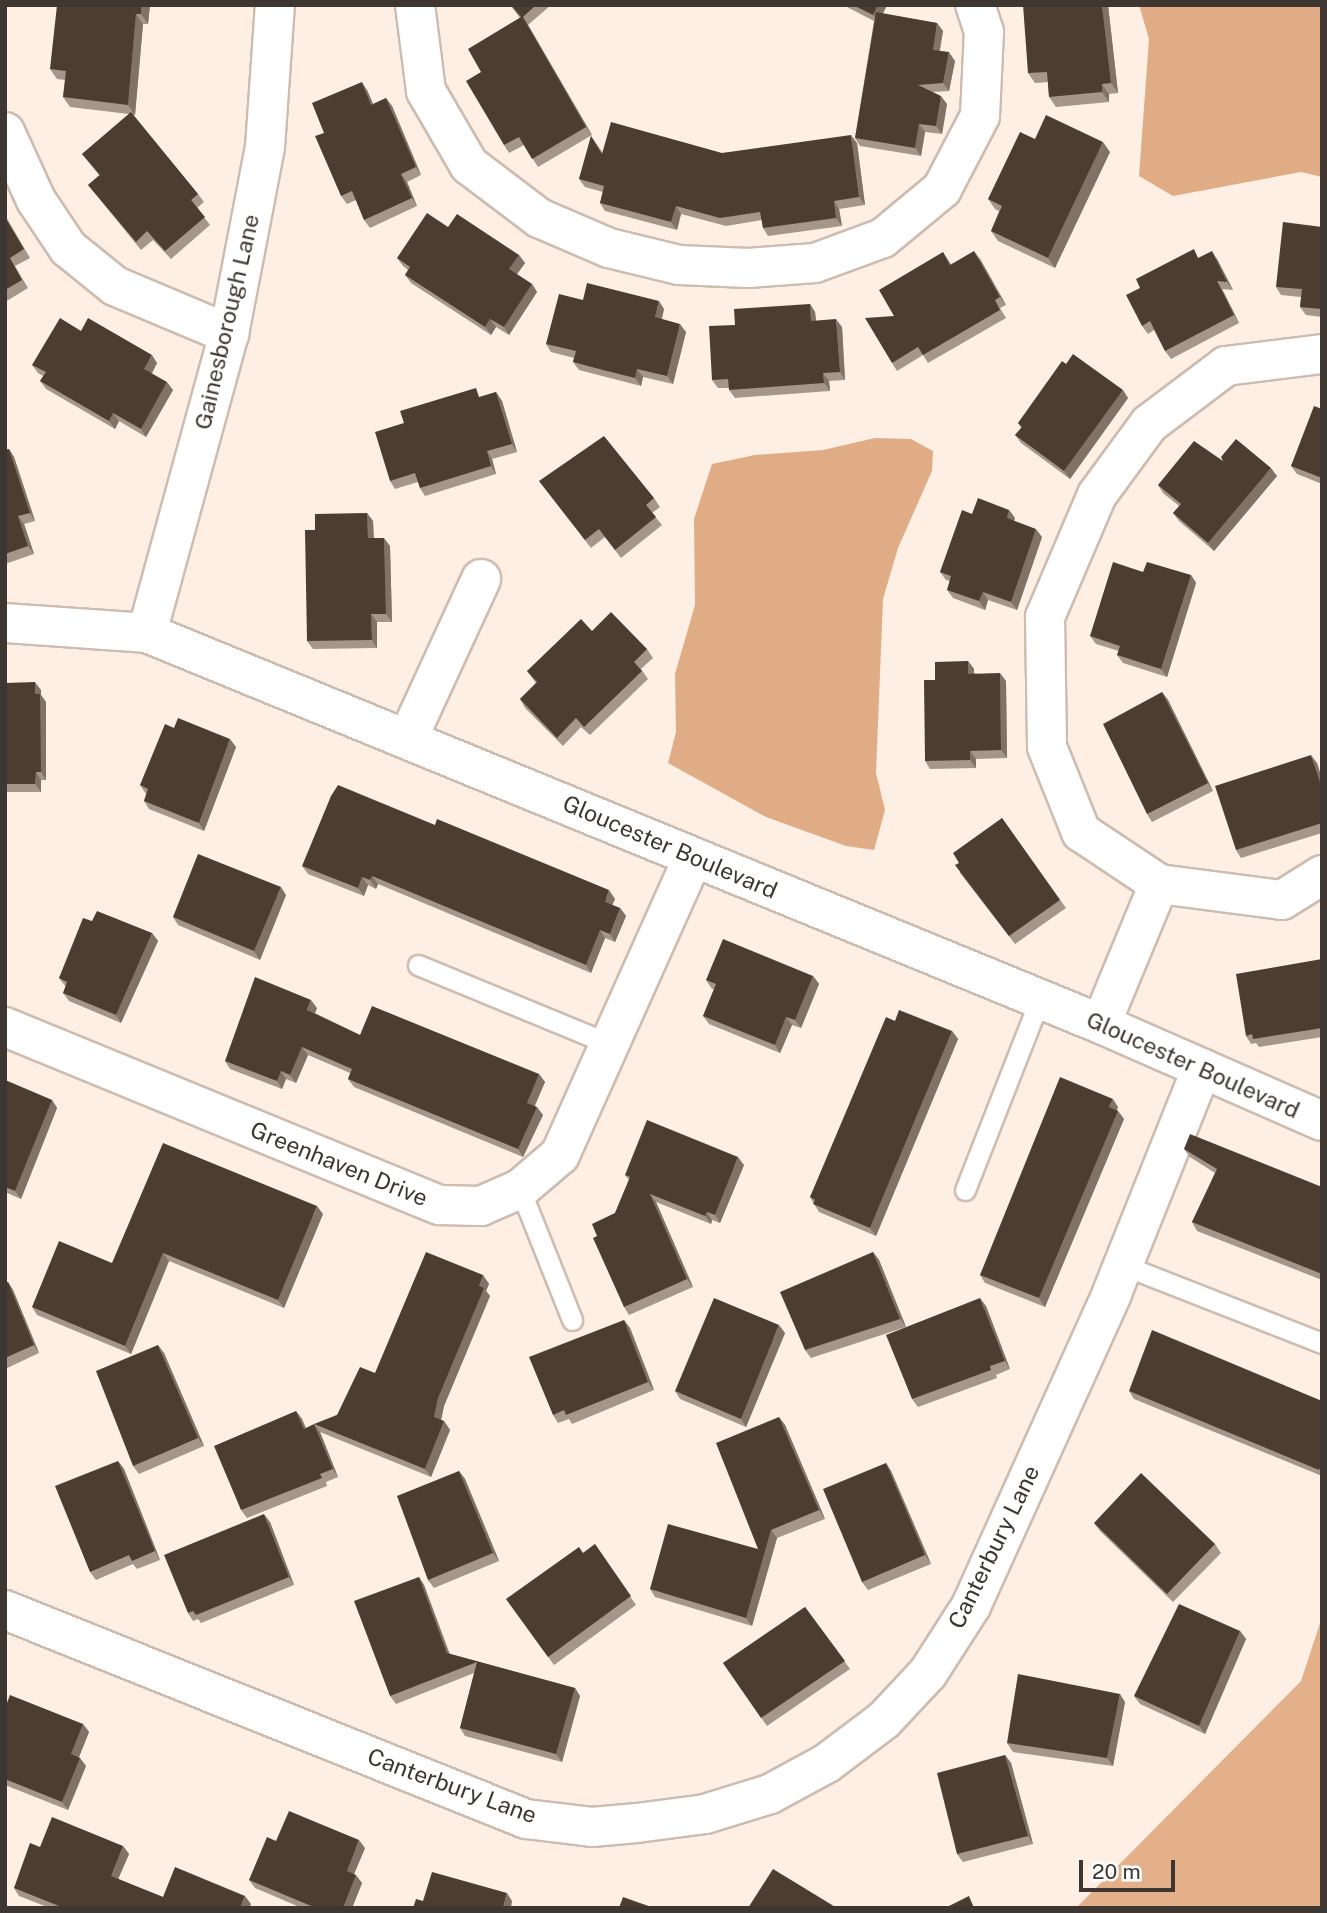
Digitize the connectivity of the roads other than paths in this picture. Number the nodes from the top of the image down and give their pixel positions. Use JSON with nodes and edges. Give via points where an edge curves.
{"nodes":[{"id":1,"x":275,"y":5,"type":"edge"},
{"id":2,"x":415,"y":5,"type":"edge"},
{"id":3,"x":975,"y":5,"type":"edge"},
{"id":4,"x":5,"y":131,"type":"edge"},
{"id":5,"x":229,"y":334,"type":"junction"},
{"id":6,"x":1322,"y":354,"type":"edge"},
{"id":7,"x":481,"y":579,"type":"dead end"},
{"id":8,"x":5,"y":623,"type":"edge"},
{"id":9,"x":147,"y":633,"type":"junction"},
{"id":10,"x":408,"y":738,"type":"junction"},
{"id":11,"x":693,"y":858,"type":"junction"},
{"id":12,"x":1322,"y":875,"type":"edge"},
{"id":13,"x":1159,"y":884,"type":"junction"},
{"id":14,"x":418,"y":965,"type":"dead end"},
{"id":15,"x":1040,"y":999,"type":"junction"},
{"id":16,"x":1101,"y":1024,"type":"junction"},
{"id":17,"x":5,"y":1027,"type":"edge"},
{"id":18,"x":610,"y":1044,"type":"junction"},
{"id":19,"x":1202,"y":1068,"type":"junction"},
{"id":20,"x":1322,"y":1121,"type":"edge"},
{"id":21,"x":520,"y":1189,"type":"junction"},
{"id":22,"x":965,"y":1190,"type":"dead end"},
{"id":23,"x":1123,"y":1265,"type":"junction"},
{"id":24,"x":572,"y":1320,"type":"dead end"},
{"id":25,"x":1322,"y":1343,"type":"edge"},
{"id":26,"x":5,"y":1610,"type":"edge"}],
"edges":[{"from":1,"to":5,"type":"street","name":"Gainesborough Lane","via":[[265,148]]},
{"from":2,"to":3,"type":"street","via":[[426,91],[469,165],[539,218],[609,248],[679,265],[748,268],[815,263],[883,238],[943,189],[980,116],[984,32]]},
{"from":4,"to":5,"type":"street","via":[[36,200],[68,248],[116,286]]},
{"from":5,"to":9,"type":"street","name":"Gainesborough Lane"},
{"from":6,"to":13,"type":"street","via":[[1226,366],[1149,424],[1097,495],[1045,617],[1047,747],[1081,832]]},
{"from":7,"to":10,"type":"street"},
{"from":8,"to":9,"type":"street","name":"Gloucester Boulevard"},
{"from":9,"to":10,"type":"street","name":"Gloucester Boulevard"},
{"from":10,"to":11,"type":"street","name":"Gloucester Boulevard"},
{"from":11,"to":15,"type":"street","name":"Gloucester Boulevard"},
{"from":11,"to":18,"type":"street","name":"Greenhaven Drive"},
{"from":12,"to":13,"type":"street","via":[[1282,900]]},
{"from":13,"to":16,"type":"street"},
{"from":14,"to":18,"type":"lane"},
{"from":15,"to":16,"type":"street","name":"Gloucester Boulevard"},
{"from":15,"to":22,"type":"lane"},
{"from":16,"to":19,"type":"street","name":"Gloucester Boulevard"},
{"from":17,"to":21,"type":"street","name":"Greenhaven Drive","via":[[440,1205],[481,1206]]},
{"from":18,"to":21,"type":"street","name":"Greenhaven Drive","via":[[560,1155]]},
{"from":19,"to":20,"type":"street","name":"Gloucester Boulevard"},
{"from":19,"to":23,"type":"street","name":"Canterbury Lane"},
{"from":21,"to":24,"type":"lane"},
{"from":23,"to":25,"type":"lane"},
{"from":23,"to":26,"type":"street","name":"Canterbury Lane","via":[[971,1605],[928,1673],[884,1720],[827,1763],[770,1794],[705,1814],[592,1827],[526,1819]]}]}
